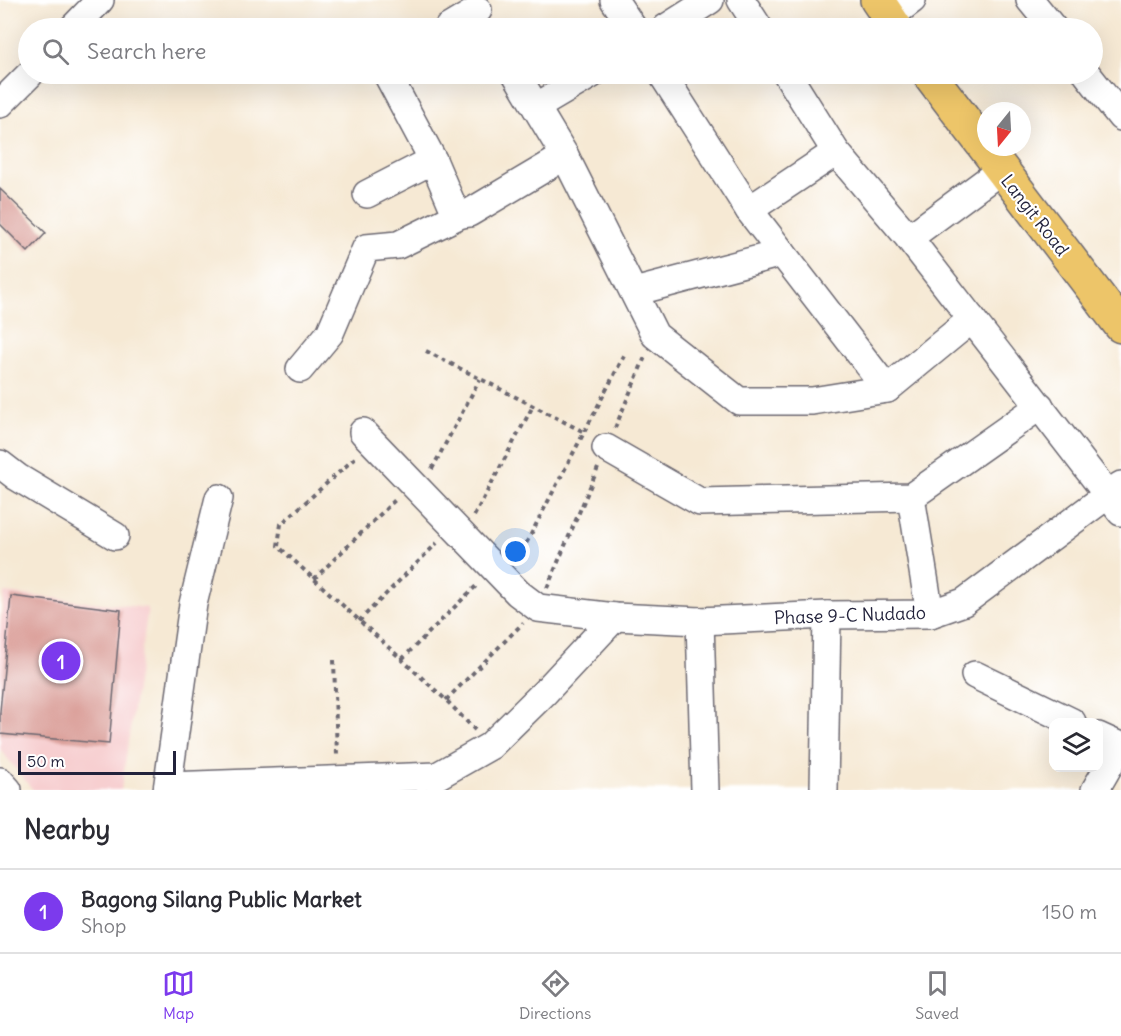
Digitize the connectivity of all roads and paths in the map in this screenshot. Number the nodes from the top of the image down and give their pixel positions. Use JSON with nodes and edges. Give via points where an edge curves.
{"nodes":[{"id":1,"x":614,"y":0,"type":"edge"},
{"id":2,"x":710,"y":0,"type":"edge"},
{"id":3,"x":741,"y":0,"type":"edge"},
{"id":4,"x":1030,"y":0,"type":"edge"},
{"id":5,"x":626,"y":18,"type":"edge"},
{"id":6,"x":682,"y":18,"type":"edge"},
{"id":7,"x":753,"y":18,"type":"edge"},
{"id":8,"x":1045,"y":18,"type":"edge"},
{"id":9,"x":18,"y":83,"type":"edge"},
{"id":10,"x":392,"y":84,"type":"edge"},
{"id":11,"x":522,"y":84,"type":"edge"},
{"id":12,"x":575,"y":84,"type":"edge"},
{"id":13,"x":668,"y":84,"type":"edge"},
{"id":14,"x":793,"y":84,"type":"edge"},
{"id":15,"x":936,"y":84,"type":"edge"},
{"id":16,"x":1097,"y":84,"type":"edge"},
{"id":17,"x":3,"y":94,"type":"edge"},
{"id":18,"x":536,"y":107,"type":"junction"},
{"id":19,"x":1120,"y":111,"type":"edge"},
{"id":20,"x":836,"y":152,"type":"junction"},
{"id":21,"x":564,"y":156,"type":"junction"},
{"id":22,"x":433,"y":160,"type":"junction"},
{"id":23,"x":1000,"y":170,"type":"junction"},
{"id":24,"x":367,"y":194,"type":"dead end"},
{"id":25,"x":749,"y":210,"type":"junction"},
{"id":26,"x":461,"y":214,"type":"junction"},
{"id":27,"x":909,"y":238,"type":"junction"},
{"id":28,"x":782,"y":253,"type":"junction"},
{"id":29,"x":634,"y":292,"type":"junction"},
{"id":30,"x":972,"y":319,"type":"junction"},
{"id":31,"x":1121,"y":326,"type":"edge"},
{"id":32,"x":426,"y":351,"type":"dead end"},
{"id":33,"x":626,"y":352,"type":"dead end"},
{"id":34,"x":300,"y":369,"type":"dead end"},
{"id":35,"x":480,"y":379,"type":"junction"},
{"id":36,"x":887,"y":389,"type":"junction"},
{"id":37,"x":533,"y":406,"type":"junction"},
{"id":38,"x":1040,"y":406,"type":"junction"},
{"id":39,"x":584,"y":432,"type":"junction"},
{"id":40,"x":368,"y":437,"type":"joint"},
{"id":41,"x":606,"y":448,"type":"dead end"},
{"id":42,"x":0,"y":464,"type":"edge"},
{"id":43,"x":416,"y":487,"type":"junction"},
{"id":44,"x":911,"y":497,"type":"junction"},
{"id":45,"x":1117,"y":497,"type":"edge"},
{"id":46,"x":219,"y":498,"type":"dead end"},
{"id":47,"x":458,"y":531,"type":"junction"},
{"id":48,"x":115,"y":536,"type":"dead end"},
{"id":49,"x":501,"y":574,"type":"junction"},
{"id":50,"x":314,"y":579,"type":"junction"},
{"id":51,"x":538,"y":608,"type":"junction"},
{"id":52,"x":930,"y":614,"type":"junction"},
{"id":53,"x":827,"y":615,"type":"junction"},
{"id":54,"x":615,"y":617,"type":"junction"},
{"id":55,"x":359,"y":621,"type":"junction"},
{"id":56,"x":700,"y":621,"type":"junction"},
{"id":57,"x":402,"y":659,"type":"junction"},
{"id":58,"x":334,"y":660,"type":"dead end"},
{"id":59,"x":975,"y":675,"type":"dead end"},
{"id":60,"x":446,"y":700,"type":"junction"},
{"id":61,"x":1062,"y":718,"type":"edge"},
{"id":62,"x":1113,"y":742,"type":"edge"},
{"id":63,"x":490,"y":746,"type":"junction"},
{"id":64,"x":0,"y":780,"type":"edge"},
{"id":65,"x":338,"y":780,"type":"junction"},
{"id":66,"x":168,"y":788,"type":"edge"},
{"id":67,"x":8,"y":790,"type":"edge"},
{"id":68,"x":705,"y":790,"type":"edge"},
{"id":69,"x":824,"y":790,"type":"edge"},
{"id":70,"x":1095,"y":790,"type":"edge"}],
"edges":[{"from":1,"to":5,"type":"street"},
{"from":2,"to":6,"type":"street"},
{"from":3,"to":7,"type":"street"},
{"from":4,"to":8,"type":"street"},
{"from":9,"to":17,"type":"street"},
{"from":10,"to":22,"type":"street"},
{"from":11,"to":18,"type":"street"},
{"from":12,"to":18,"type":"street"},
{"from":13,"to":25,"type":"street"},
{"from":14,"to":20,"type":"street"},
{"from":15,"to":23,"type":"main road","name":"Langit Road"},
{"from":16,"to":19,"type":"street"},
{"from":18,"to":21,"type":"street"},
{"from":20,"to":25,"type":"street"},
{"from":20,"to":27,"type":"street"},
{"from":21,"to":26,"type":"street","via":[[469,213]]},
{"from":21,"to":29,"type":"street"},
{"from":22,"to":24,"type":"street"},
{"from":22,"to":26,"type":"street","via":[[453,207]]},
{"from":23,"to":27,"type":"street"},
{"from":23,"to":31,"type":"main road","name":"Langit Road"},
{"from":25,"to":28,"type":"street"},
{"from":26,"to":34,"type":"street","via":[[398,245],[366,248],[330,333]]},
{"from":27,"to":30,"type":"street"},
{"from":28,"to":29,"type":"street"},
{"from":28,"to":36,"type":"street"},
{"from":29,"to":36,"type":"street","via":[[655,335],[739,401],[812,401]]},
{"from":30,"to":36,"type":"street"},
{"from":30,"to":38,"type":"street"},
{"from":32,"to":35,"type":"path"},
{"from":33,"to":39,"type":"path"},
{"from":35,"to":37,"type":"path"},
{"from":35,"to":43,"type":"path"},
{"from":37,"to":39,"type":"path"},
{"from":37,"to":47,"type":"path"},
{"from":38,"to":44,"type":"street"},
{"from":38,"to":45,"type":"street"},
{"from":39,"to":49,"type":"path"},
{"from":40,"to":43,"type":"street"},
{"from":40,"to":50,"type":"path","via":[[281,524],[278,546]]},
{"from":41,"to":44,"type":"street","via":[[700,502]]},
{"from":42,"to":48,"type":"street"},
{"from":43,"to":47,"type":"street"},
{"from":43,"to":50,"type":"path"},
{"from":44,"to":52,"type":"street"},
{"from":45,"to":52,"type":"street","name":"Phase 9-C Nudado","via":[[964,602]]},
{"from":46,"to":66,"type":"street","via":[[193,604]]},
{"from":47,"to":49,"type":"street"},
{"from":47,"to":55,"type":"path"},
{"from":49,"to":51,"type":"street"},
{"from":49,"to":57,"type":"path"},
{"from":50,"to":55,"type":"path"},
{"from":51,"to":54,"type":"street","name":"Phase 9-C Nudado"},
{"from":51,"to":60,"type":"path"},
{"from":52,"to":53,"type":"street","name":"Phase 9-C Nudado"},
{"from":53,"to":56,"type":"street","name":"Phase 9-C Nudado"},
{"from":53,"to":69,"type":"street"},
{"from":54,"to":56,"type":"street","name":"Phase 9-C Nudado"},
{"from":54,"to":63,"type":"street"},
{"from":55,"to":57,"type":"path"},
{"from":56,"to":68,"type":"street"},
{"from":57,"to":60,"type":"path"},
{"from":58,"to":65,"type":"path"},
{"from":59,"to":61,"type":"street"},
{"from":60,"to":63,"type":"path"},
{"from":62,"to":70,"type":"street"},
{"from":63,"to":65,"type":"street","via":[[437,776]]},
{"from":64,"to":67,"type":"street"},
{"from":65,"to":66,"type":"street"}]}
